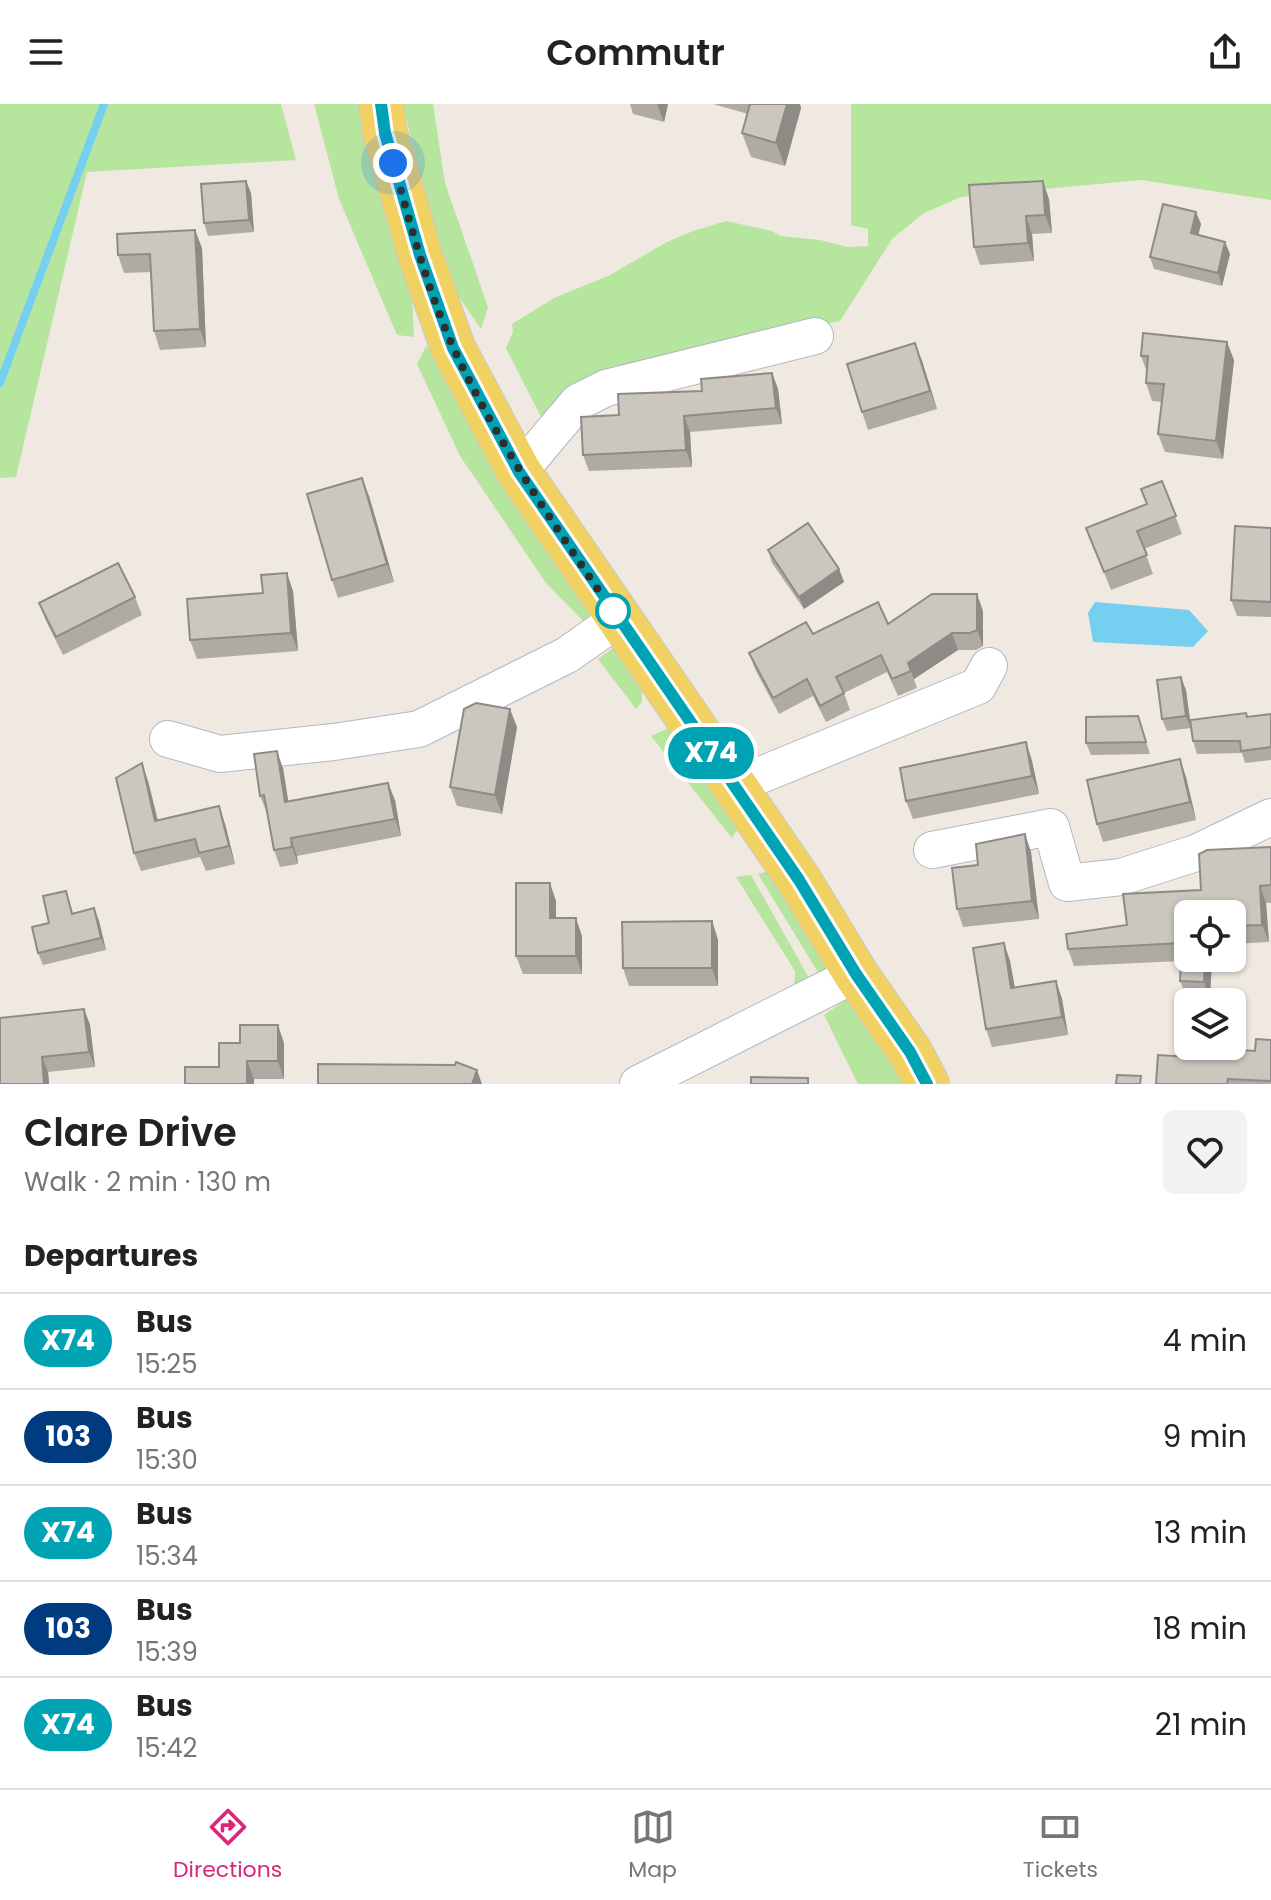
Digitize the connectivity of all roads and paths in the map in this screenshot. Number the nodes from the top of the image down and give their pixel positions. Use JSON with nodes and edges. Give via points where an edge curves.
{"nodes":[{"id":1,"x":381,"y":104,"type":"edge"},
{"id":2,"x":815,"y":336,"type":"dead end"},
{"id":3,"x":519,"y":472,"type":"junction"},
{"id":4,"x":618,"y":619,"type":"junction"},
{"id":5,"x":989,"y":666,"type":"dead end"},
{"id":6,"x":168,"y":739,"type":"dead end"},
{"id":7,"x":734,"y":786,"type":"junction"},
{"id":8,"x":1271,"y":817,"type":"edge"},
{"id":9,"x":932,"y":850,"type":"dead end"},
{"id":10,"x":856,"y":974,"type":"junction"},
{"id":11,"x":638,"y":1084,"type":"edge"},
{"id":12,"x":927,"y":1084,"type":"edge"}],
"edges":[{"from":1,"to":3,"type":"main road","via":[[420,255],[453,348]]},
{"from":2,"to":3,"type":"street","via":[[606,388],[578,402]]},
{"from":3,"to":4,"type":"main road"},
{"from":4,"to":6,"type":"street","via":[[567,655],[419,729],[220,754]]},
{"from":4,"to":7,"type":"main road"},
{"from":5,"to":7,"type":"street","via":[[978,686]]},
{"from":7,"to":10,"type":"main road"},
{"from":8,"to":9,"type":"street","via":[[1196,853],[1121,877],[1067,883],[1051,827]]},
{"from":10,"to":11,"type":"street"},
{"from":10,"to":12,"type":"main road"}]}
